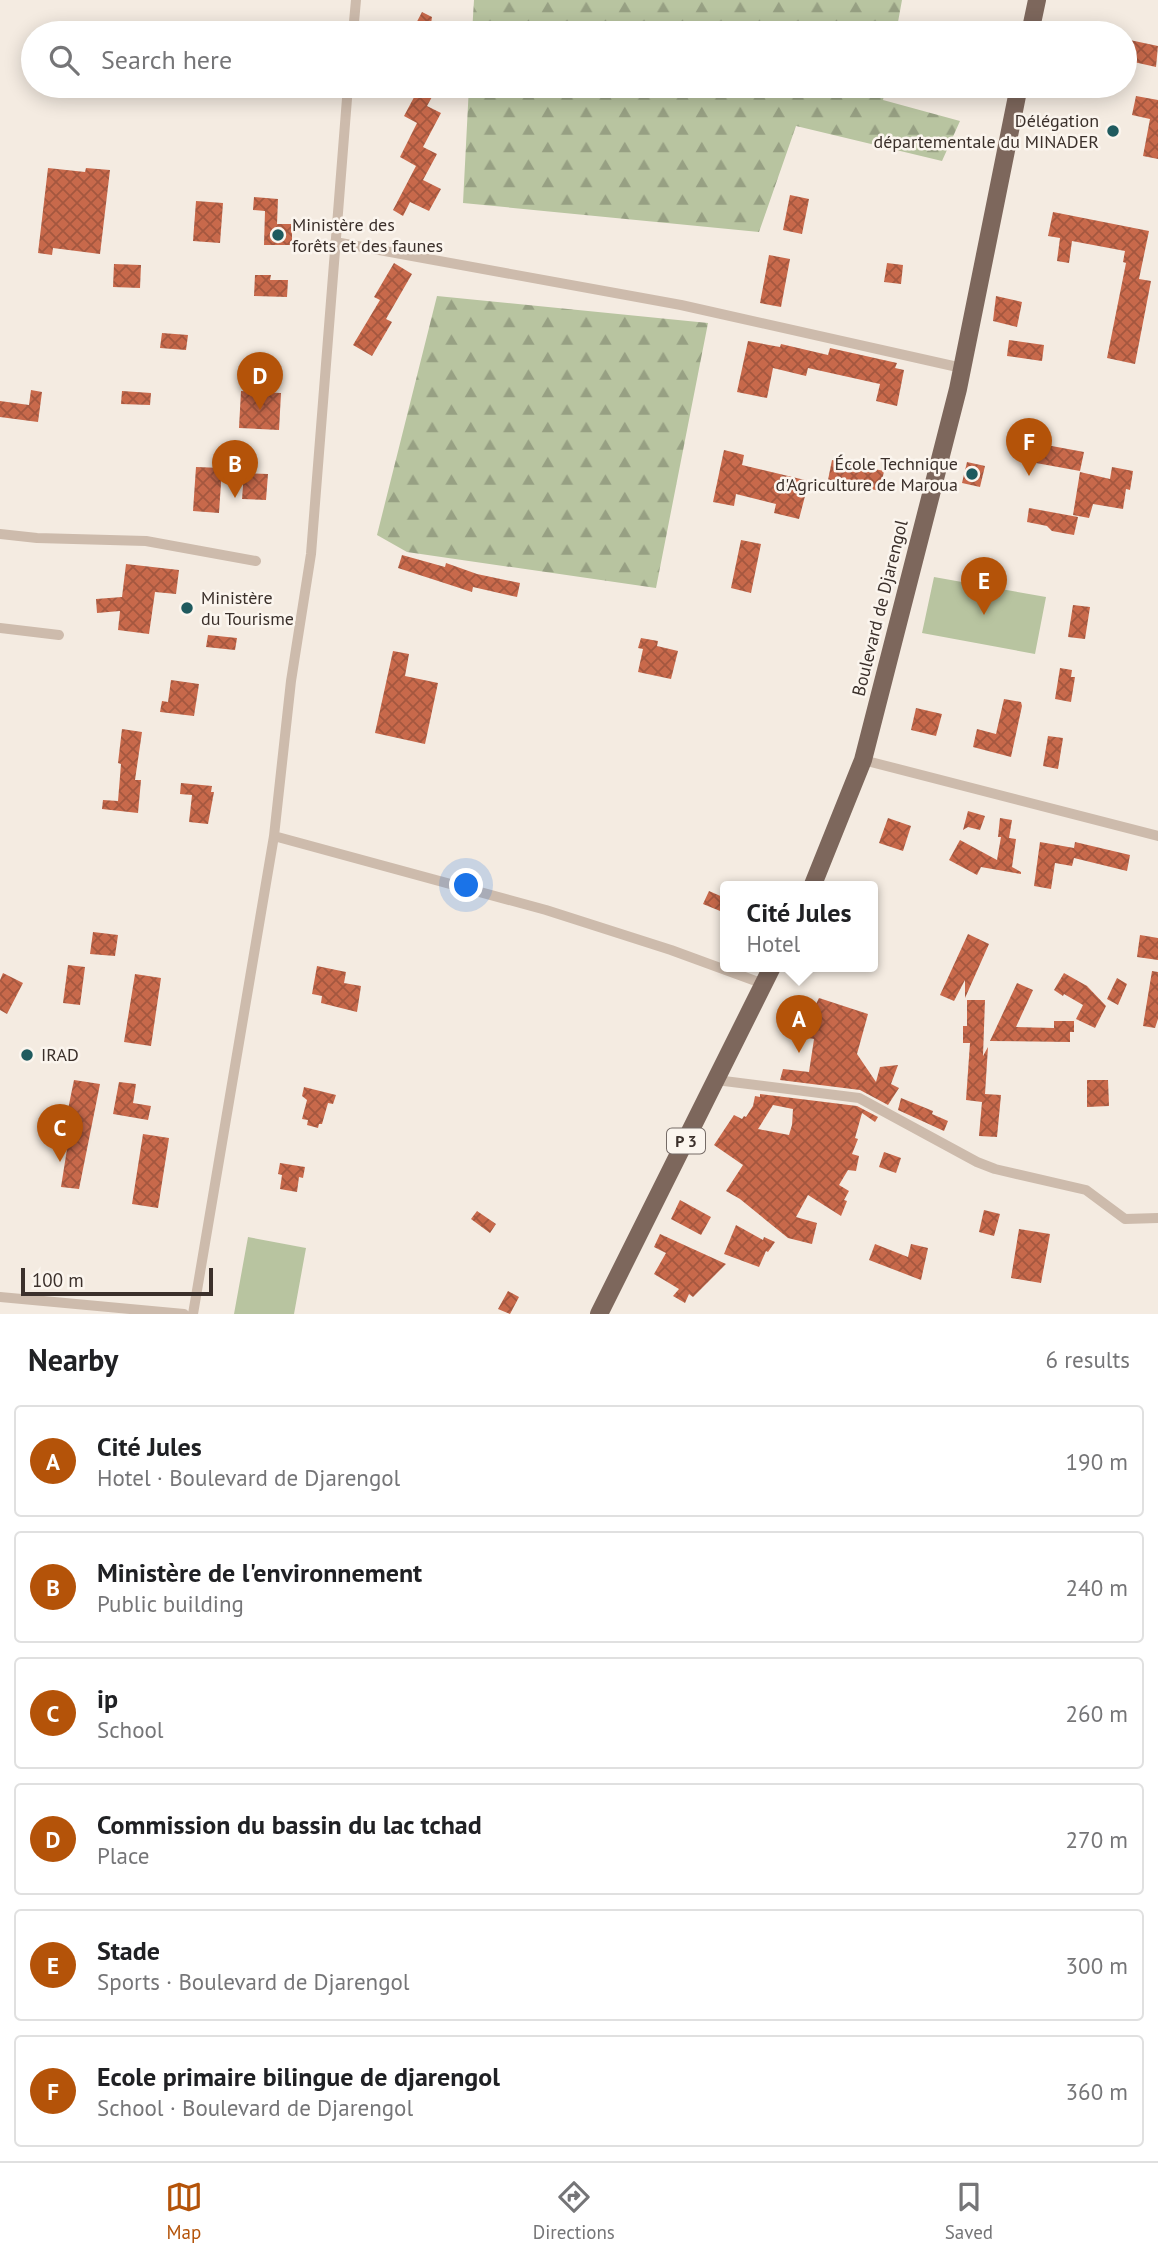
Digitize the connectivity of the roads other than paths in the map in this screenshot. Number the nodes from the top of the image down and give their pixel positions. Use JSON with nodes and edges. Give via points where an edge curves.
{"nodes":[{"id":1,"x":356,"y":0,"type":"edge"},
{"id":2,"x":1037,"y":0,"type":"edge"},
{"id":3,"x":354,"y":21,"type":"edge"},
{"id":4,"x":1033,"y":21,"type":"edge"},
{"id":5,"x":347,"y":98,"type":"edge"},
{"id":6,"x":1017,"y":98,"type":"edge"},
{"id":7,"x":335,"y":242,"type":"junction"},
{"id":8,"x":962,"y":368,"type":"junction"},
{"id":9,"x":0,"y":534,"type":"edge"},
{"id":10,"x":257,"y":561,"type":"dead end"},
{"id":11,"x":0,"y":628,"type":"edge"},
{"id":12,"x":59,"y":635,"type":"dead end"},
{"id":13,"x":863,"y":760,"type":"junction"},
{"id":14,"x":274,"y":836,"type":"junction"},
{"id":15,"x":1158,"y":836,"type":"edge"},
{"id":16,"x":814,"y":881,"type":"edge"},
{"id":17,"x":720,"y":968,"type":"edge"},
{"id":18,"x":731,"y":972,"type":"edge"},
{"id":19,"x":770,"y":972,"type":"edge"},
{"id":20,"x":764,"y":984,"type":"junction"},
{"id":21,"x":716,"y":1080,"type":"junction"},
{"id":22,"x":1158,"y":1218,"type":"edge"},
{"id":23,"x":0,"y":1297,"type":"edge"},
{"id":24,"x":184,"y":1314,"type":"edge"},
{"id":25,"x":193,"y":1314,"type":"edge"},
{"id":26,"x":599,"y":1314,"type":"edge"}],
"edges":[{"from":1,"to":3,"type":"street"},
{"from":2,"to":4,"type":"main road"},
{"from":5,"to":7,"type":"street"},
{"from":6,"to":8,"type":"main road","name":"Boulevard de Djarengol"},
{"from":7,"to":8,"type":"street","via":[[681,304]]},
{"from":7,"to":14,"type":"street","via":[[311,554]]},
{"from":8,"to":13,"type":"main road","name":"Boulevard de Djarengol"},
{"from":9,"to":10,"type":"street","via":[[146,541]]},
{"from":11,"to":12,"type":"street"},
{"from":13,"to":15,"type":"street"},
{"from":13,"to":16,"type":"main road","name":"Boulevard de Djarengol"},
{"from":14,"to":17,"type":"street","via":[[546,910]]},
{"from":14,"to":25,"type":"street"},
{"from":18,"to":20,"type":"street"},
{"from":19,"to":20,"type":"main road","number":"P 3"},
{"from":20,"to":21,"type":"main road","number":"P 3"},
{"from":21,"to":22,"type":"street","via":[[859,1098],[976,1162],[1086,1189],[1125,1219]]},
{"from":21,"to":26,"type":"main road","number":"P 3"},
{"from":23,"to":24,"type":"street"}]}
